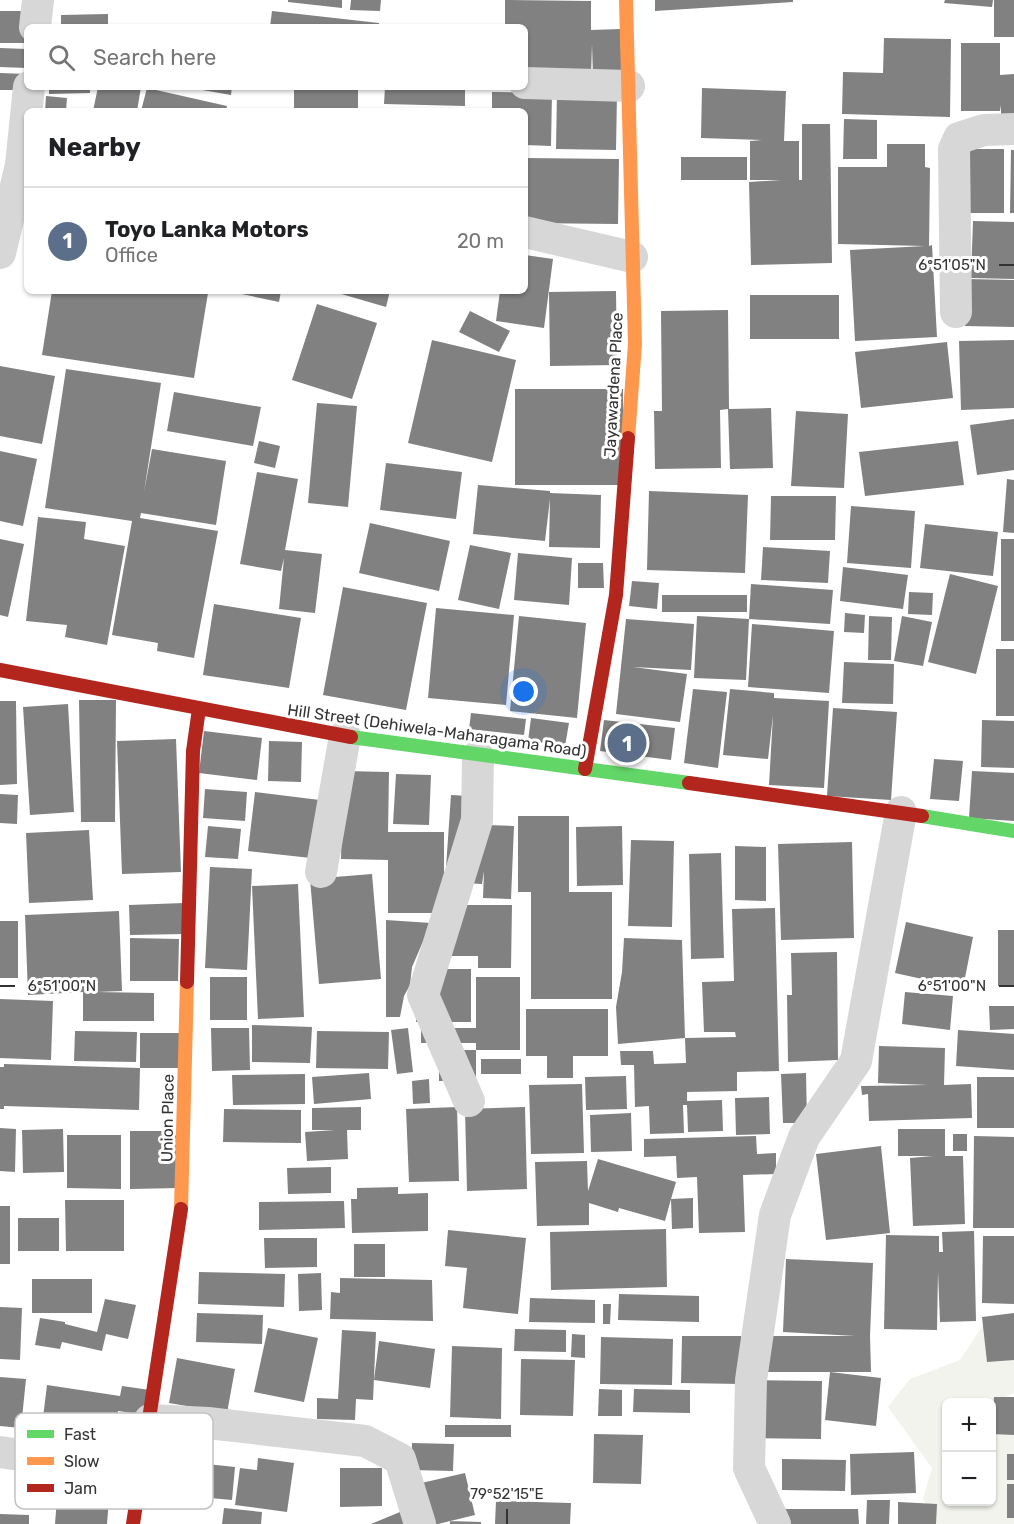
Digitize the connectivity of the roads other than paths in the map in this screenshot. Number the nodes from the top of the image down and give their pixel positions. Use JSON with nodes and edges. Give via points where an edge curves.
{"nodes":[{"id":1,"x":38,"y":0,"type":"edge"},
{"id":2,"x":626,"y":0,"type":"edge"},
{"id":3,"x":35,"y":24,"type":"edge"},
{"id":4,"x":528,"y":83,"type":"edge"},
{"id":5,"x":629,"y":86,"type":"junction"},
{"id":6,"x":29,"y":90,"type":"edge"},
{"id":7,"x":28,"y":108,"type":"edge"},
{"id":8,"x":1014,"y":129,"type":"edge"},
{"id":9,"x":24,"y":165,"type":"edge"},
{"id":10,"x":528,"y":233,"type":"edge"},
{"id":11,"x":2,"y":236,"type":"edge"},
{"id":12,"x":632,"y":257,"type":"junction"},
{"id":13,"x":956,"y":312,"type":"dead end"},
{"id":14,"x":0,"y":670,"type":"edge"},
{"id":15,"x":199,"y":709,"type":"junction"},
{"id":16,"x":345,"y":736,"type":"junction"},
{"id":17,"x":478,"y":756,"type":"junction"},
{"id":18,"x":585,"y":769,"type":"junction"},
{"id":19,"x":901,"y":812,"type":"junction"},
{"id":20,"x":1014,"y":831,"type":"edge"},
{"id":21,"x":321,"y":872,"type":"dead end"},
{"id":22,"x":469,"y":1101,"type":"dead end"},
{"id":23,"x":151,"y":1413,"type":"edge"},
{"id":24,"x":213,"y":1424,"type":"edge"},
{"id":25,"x":0,"y":1452,"type":"edge"},
{"id":26,"x":15,"y":1454,"type":"edge"},
{"id":27,"x":136,"y":1509,"type":"edge"},
{"id":28,"x":133,"y":1524,"type":"edge"},
{"id":29,"x":420,"y":1524,"type":"edge"},
{"id":30,"x":775,"y":1524,"type":"edge"}],
"edges":[{"from":1,"to":3,"type":"street"},
{"from":2,"to":5,"type":"street","name":"Jayawardena Place"},
{"from":4,"to":5,"type":"street"},
{"from":5,"to":12,"type":"street","name":"Jayawardena Place"},
{"from":6,"to":7,"type":"street"},
{"from":8,"to":13,"type":"street","via":[[984,130],[959,138],[954,149]]},
{"from":9,"to":11,"type":"street"},
{"from":10,"to":12,"type":"street"},
{"from":12,"to":18,"type":"street","name":"Jayawardena Place","via":[[635,344],[615,595]]},
{"from":14,"to":15,"type":"street","name":"Hill Street (Dehiwela-Maharagama Road)"},
{"from":15,"to":16,"type":"street","name":"Hill Street (Dehiwela-Maharagama Road)"},
{"from":15,"to":23,"type":"street","name":"Union Place","via":[[193,751],[181,1218]]},
{"from":16,"to":17,"type":"street","name":"Hill Street (Dehiwela-Maharagama Road)"},
{"from":16,"to":21,"type":"street"},
{"from":17,"to":18,"type":"street","name":"Hill Street (Dehiwela-Maharagama Road)"},
{"from":17,"to":22,"type":"street","via":[[477,820],[423,995]]},
{"from":18,"to":19,"type":"street","name":"Hill Street (Dehiwela-Maharagama Road)"},
{"from":19,"to":20,"type":"street","name":"Hill Street (Dehiwela-Maharagama Road)"},
{"from":19,"to":30,"type":"street","via":[[856,1061],[804,1137],[775,1215],[751,1380],[749,1468]]},
{"from":24,"to":29,"type":"street","via":[[365,1441],[400,1459]]},
{"from":25,"to":26,"type":"street"},
{"from":27,"to":28,"type":"street","name":"Union Place"}]}
